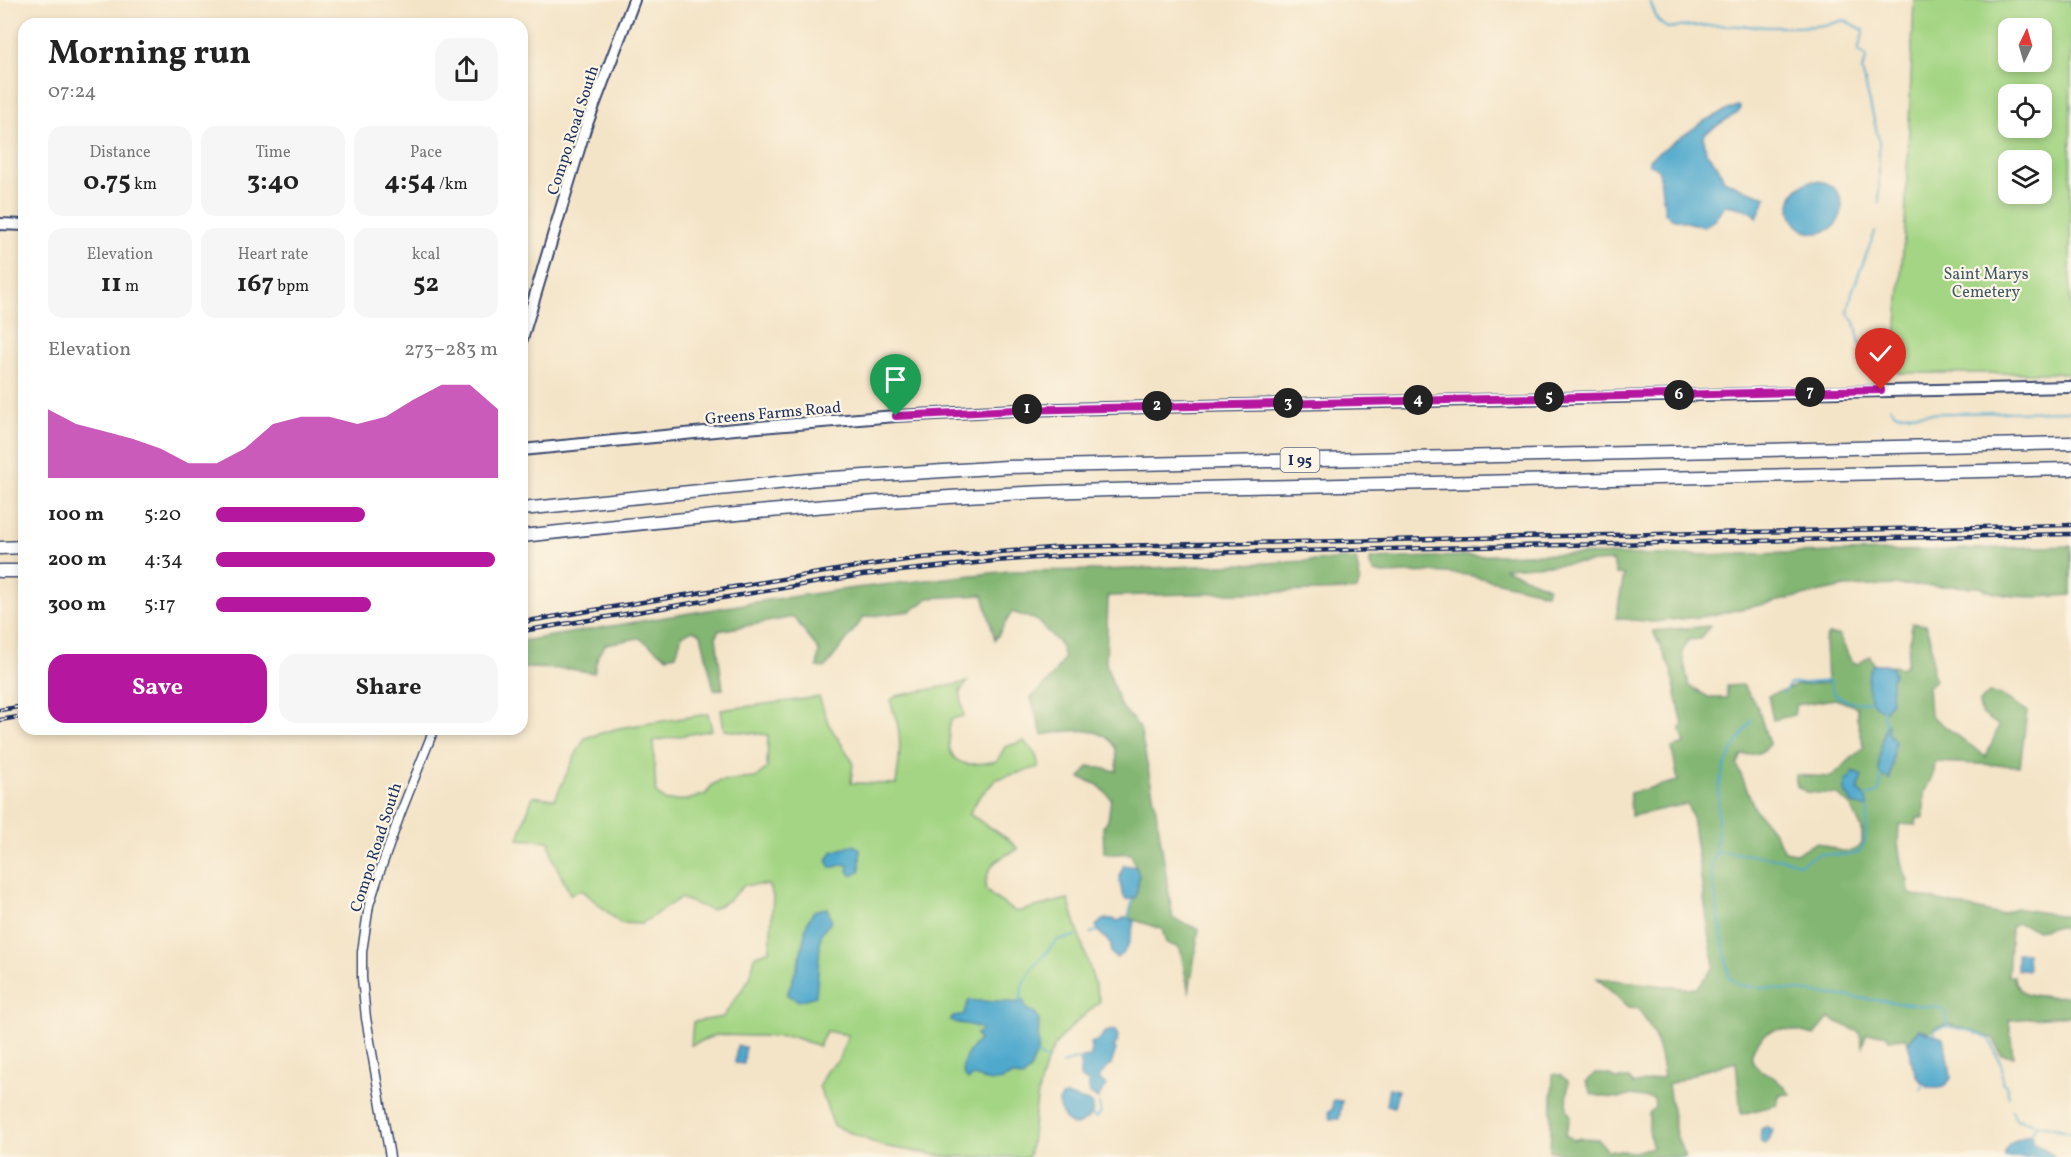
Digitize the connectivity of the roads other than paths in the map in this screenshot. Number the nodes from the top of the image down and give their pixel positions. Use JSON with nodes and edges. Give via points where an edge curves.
{"nodes":[{"id":1,"x":634,"y":0,"type":"edge"},
{"id":2,"x":0,"y":224,"type":"edge"},
{"id":3,"x":18,"y":225,"type":"edge"},
{"id":4,"x":528,"y":319,"type":"edge"},
{"id":5,"x":2071,"y":387,"type":"edge"},
{"id":6,"x":2071,"y":443,"type":"edge"},
{"id":7,"x":528,"y":449,"type":"edge"},
{"id":8,"x":2071,"y":469,"type":"edge"},
{"id":9,"x":528,"y":509,"type":"edge"},
{"id":10,"x":528,"y":535,"type":"edge"},
{"id":11,"x":18,"y":547,"type":"edge"},
{"id":12,"x":0,"y":548,"type":"edge"},
{"id":13,"x":0,"y":571,"type":"edge"},
{"id":14,"x":18,"y":571,"type":"edge"},
{"id":15,"x":432,"y":735,"type":"edge"},
{"id":16,"x":390,"y":1157,"type":"edge"}],
"edges":[{"from":1,"to":4,"type":"main road","name":"Compo Road South","via":[[576,155]]},
{"from":2,"to":3,"type":"main road"},
{"from":5,"to":7,"type":"main road","name":"Greens Farms Road","via":[[1016,410],[735,429]]},
{"from":6,"to":9,"type":"highway","number":"I 95","via":[[1007,467],[817,480]]},
{"from":8,"to":10,"type":"highway","number":"I 95","via":[[1045,492],[834,504]]},
{"from":11,"to":12,"type":"highway"},
{"from":13,"to":14,"type":"highway"},
{"from":15,"to":16,"type":"street","name":"Compo Road South","via":[[378,874],[362,952],[366,1018]]}]}
